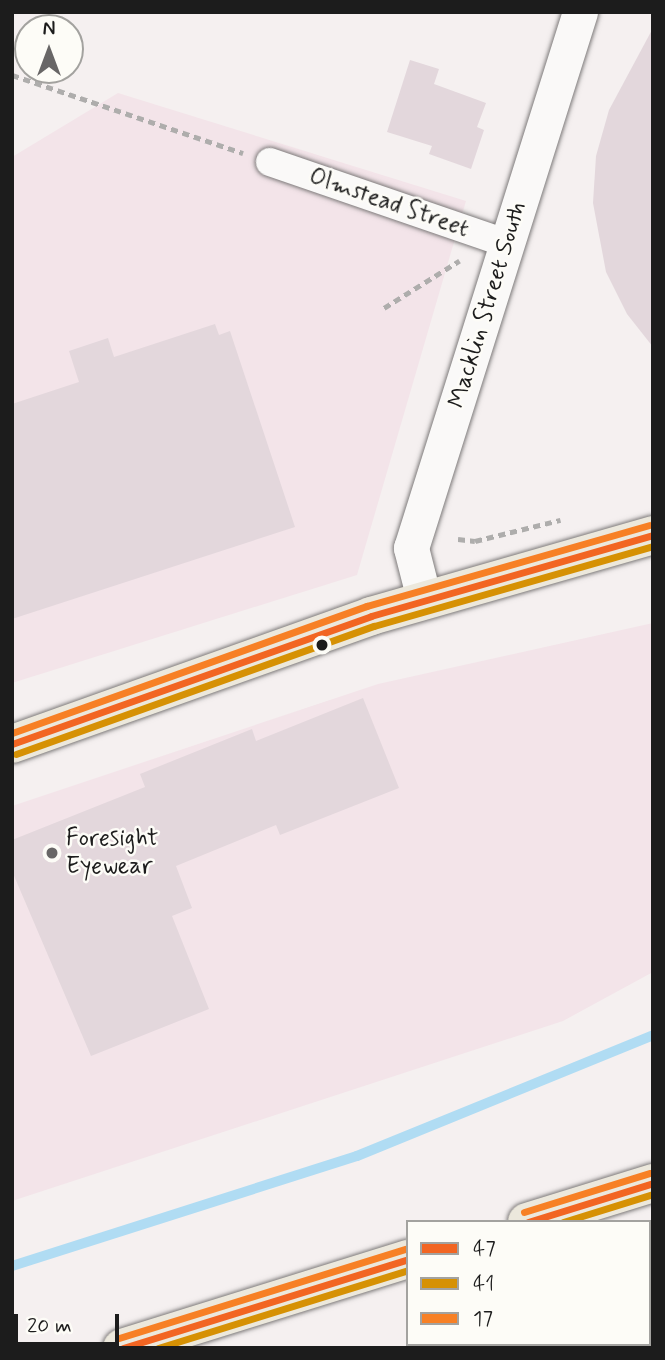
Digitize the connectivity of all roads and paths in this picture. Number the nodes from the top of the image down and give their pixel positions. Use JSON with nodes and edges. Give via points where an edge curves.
{"nodes":[{"id":1,"x":580,"y":12,"type":"edge"},
{"id":2,"x":12,"y":75,"type":"edge"},
{"id":3,"x":270,"y":162,"type":"joint"},
{"id":4,"x":508,"y":244,"type":"junction"},
{"id":5,"x":459,"y":261,"type":"dead end"},
{"id":6,"x":384,"y":307,"type":"dead end"},
{"id":7,"x":653,"y":535,"type":"edge"},
{"id":8,"x":424,"y":599,"type":"junction"},
{"id":9,"x":12,"y":744,"type":"edge"},
{"id":10,"x":653,"y":1183,"type":"edge"},
{"id":11,"x":533,"y":1220,"type":"edge"},
{"id":12,"x":406,"y":1260,"type":"edge"},
{"id":13,"x":122,"y":1348,"type":"edge"}],
"edges":[{"from":1,"to":4,"type":"street","name":"Macklin Street South"},
{"from":2,"to":3,"type":"path"},
{"from":3,"to":4,"type":"street","name":"Olmstead Street"},
{"from":4,"to":8,"type":"street","name":"Macklin Street South","via":[[411,548]]},
{"from":5,"to":6,"type":"path"},
{"from":7,"to":8,"type":"main road"},
{"from":8,"to":9,"type":"main road"},
{"from":10,"to":11,"type":"main road"},
{"from":12,"to":13,"type":"main road"}]}
